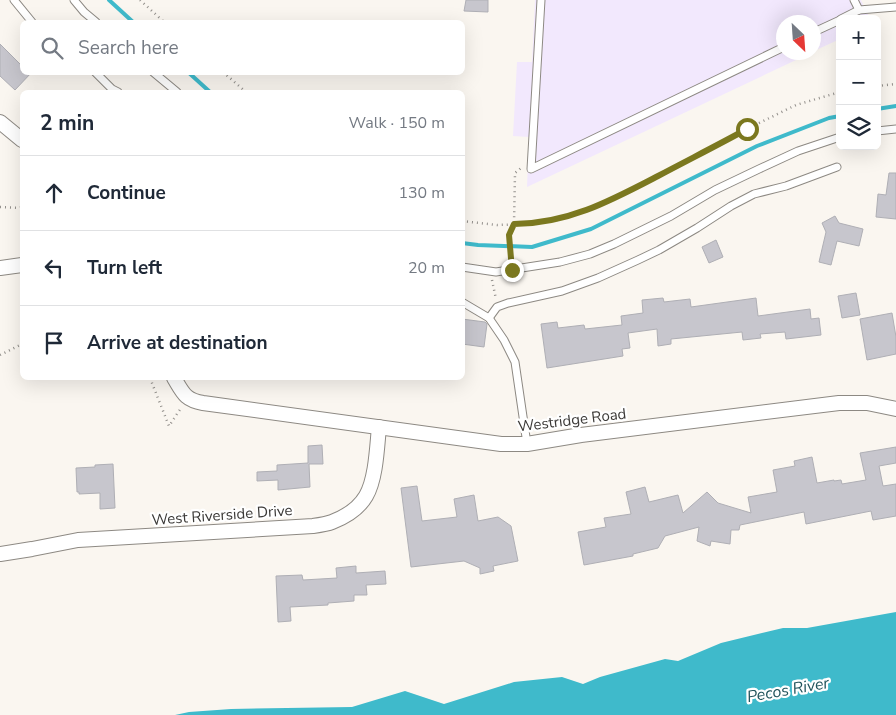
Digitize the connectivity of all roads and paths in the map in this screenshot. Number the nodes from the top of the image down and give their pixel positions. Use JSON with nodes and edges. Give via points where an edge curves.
{"nodes":[{"id":1,"x":14,"y":0,"type":"edge"},
{"id":2,"x":74,"y":0,"type":"edge"},
{"id":3,"x":140,"y":0,"type":"edge"},
{"id":4,"x":541,"y":0,"type":"edge"},
{"id":5,"x":854,"y":0,"type":"edge"},
{"id":6,"x":896,"y":7,"type":"edge"},
{"id":7,"x":859,"y":10,"type":"junction"},
{"id":8,"x":848,"y":15,"type":"edge"},
{"id":9,"x":30,"y":20,"type":"edge"},
{"id":10,"x":94,"y":20,"type":"edge"},
{"id":11,"x":162,"y":20,"type":"edge"},
{"id":12,"x":836,"y":21,"type":"edge"},
{"id":13,"x":821,"y":28,"type":"edge"},
{"id":14,"x":776,"y":51,"type":"edge"},
{"id":15,"x":98,"y":75,"type":"edge"},
{"id":16,"x":157,"y":75,"type":"edge"},
{"id":17,"x":226,"y":75,"type":"edge"},
{"id":18,"x":896,"y":84,"type":"edge"},
{"id":19,"x":881,"y":86,"type":"edge"},
{"id":20,"x":114,"y":90,"type":"edge"},
{"id":21,"x":175,"y":90,"type":"edge"},
{"id":22,"x":244,"y":90,"type":"edge"},
{"id":23,"x":836,"y":93,"type":"edge"},
{"id":24,"x":0,"y":122,"type":"edge"},
{"id":25,"x":896,"y":129,"type":"edge"},
{"id":26,"x":881,"y":130,"type":"edge"},
{"id":27,"x":20,"y":138,"type":"edge"},
{"id":28,"x":836,"y":138,"type":"edge"},
{"id":29,"x":532,"y":156,"type":"junction"},
{"id":30,"x":836,"y":167,"type":"dead end"},
{"id":31,"x":0,"y":207,"type":"edge"},
{"id":32,"x":20,"y":207,"type":"edge"},
{"id":33,"x":465,"y":221,"type":"edge"},
{"id":34,"x":514,"y":224,"type":"junction"},
{"id":35,"x":20,"y":265,"type":"edge"},
{"id":36,"x":0,"y":268,"type":"edge"},
{"id":37,"x":465,"y":268,"type":"edge"},
{"id":38,"x":512,"y":270,"type":"junction"},
{"id":39,"x":490,"y":272,"type":"junction"},
{"id":40,"x":465,"y":304,"type":"edge"},
{"id":41,"x":497,"y":308,"type":"junction"},
{"id":42,"x":488,"y":318,"type":"junction"},
{"id":43,"x":20,"y":345,"type":"edge"},
{"id":44,"x":0,"y":355,"type":"edge"},
{"id":45,"x":151,"y":380,"type":"edge"},
{"id":46,"x":175,"y":380,"type":"edge"},
{"id":47,"x":187,"y":398,"type":"junction"},
{"id":48,"x":896,"y":409,"type":"edge"},
{"id":49,"x":379,"y":427,"type":"junction"},
{"id":50,"x":527,"y":444,"type":"junction"},
{"id":51,"x":0,"y":554,"type":"edge"}],
"edges":[{"from":1,"to":9,"type":"lane"},
{"from":2,"to":10,"type":"lane"},
{"from":3,"to":11,"type":"path"},
{"from":4,"to":29,"type":"lane"},
{"from":5,"to":7,"type":"lane"},
{"from":6,"to":7,"type":"lane"},
{"from":7,"to":8,"type":"lane"},
{"from":12,"to":13,"type":"lane"},
{"from":14,"to":29,"type":"lane","via":[[531,169]]},
{"from":15,"to":20,"type":"lane"},
{"from":16,"to":21,"type":"lane"},
{"from":17,"to":22,"type":"path"},
{"from":18,"to":19,"type":"path"},
{"from":23,"to":34,"type":"path","via":[[796,105],[586,211],[557,220]]},
{"from":24,"to":27,"type":"street"},
{"from":25,"to":26,"type":"lane"},
{"from":28,"to":38,"type":"lane","via":[[798,151],[715,190],[672,216],[598,251],[560,262]]},
{"from":29,"to":34,"type":"path","via":[[515,173]]},
{"from":30,"to":41,"type":"lane","via":[[754,194],[659,250],[598,278]]},
{"from":31,"to":32,"type":"path"},
{"from":33,"to":34,"type":"path"},
{"from":34,"to":38,"type":"path","via":[[509,235]]},
{"from":35,"to":36,"type":"street"},
{"from":37,"to":39,"type":"lane"},
{"from":38,"to":39,"type":"lane"},
{"from":39,"to":41,"type":"path"},
{"from":40,"to":42,"type":"lane"},
{"from":41,"to":42,"type":"lane"},
{"from":42,"to":50,"type":"lane","via":[[515,362]]},
{"from":43,"to":44,"type":"path"},
{"from":45,"to":47,"type":"path","via":[[169,426]]},
{"from":46,"to":47,"type":"street"},
{"from":47,"to":49,"type":"street","name":"Westridge Road","via":[[243,410]]},
{"from":48,"to":50,"type":"street","name":"Westridge Road","via":[[867,403],[839,403]]},
{"from":49,"to":50,"type":"street","name":"Westridge Road","via":[[501,444]]},
{"from":49,"to":51,"type":"street","name":"West Riverside Drive","via":[[372,481],[366,497],[355,509],[331,523],[78,540]]}]}
